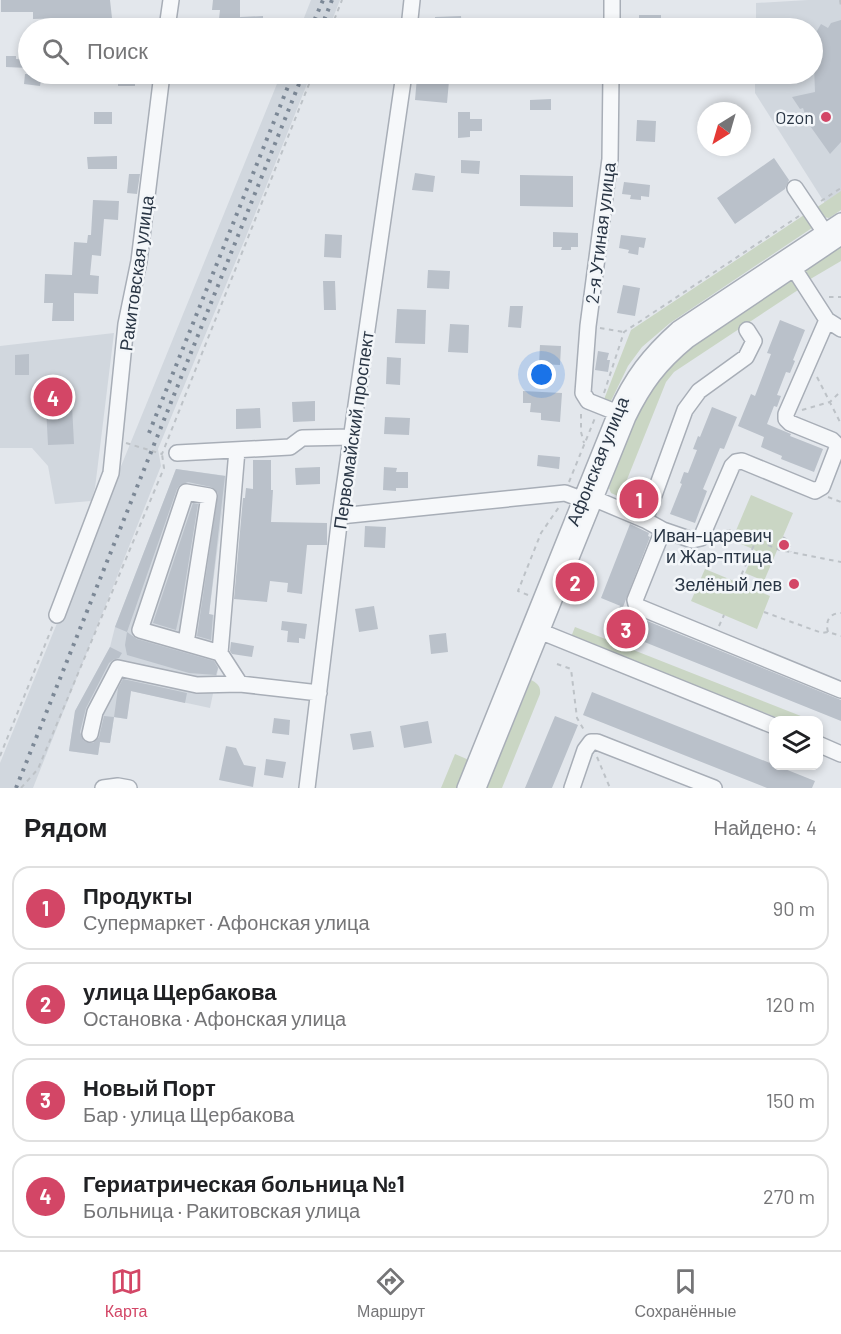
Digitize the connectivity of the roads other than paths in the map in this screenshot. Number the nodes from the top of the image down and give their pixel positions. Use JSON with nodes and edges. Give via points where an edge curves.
{"nodes":[{"id":1,"x":171,"y":0,"type":"edge"},
{"id":2,"x":412,"y":0,"type":"edge"},
{"id":3,"x":612,"y":0,"type":"edge"},
{"id":4,"x":168,"y":18,"type":"edge"},
{"id":5,"x":410,"y":18,"type":"edge"},
{"id":6,"x":612,"y":18,"type":"edge"},
{"id":7,"x":161,"y":84,"type":"edge"},
{"id":8,"x":403,"y":84,"type":"edge"},
{"id":9,"x":611,"y":84,"type":"edge"},
{"id":10,"x":795,"y":188,"type":"dead end"},
{"id":11,"x":841,"y":221,"type":"edge"},
{"id":12,"x":833,"y":237,"type":"edge"},
{"id":13,"x":790,"y":263,"type":"junction"},
{"id":14,"x":827,"y":320,"type":"junction"},
{"id":15,"x":841,"y":329,"type":"edge"},
{"id":16,"x":747,"y":330,"type":"dead end"},
{"id":17,"x":622,"y":415,"type":"junction"},
{"id":18,"x":352,"y":437,"type":"junction"},
{"id":19,"x":237,"y":450,"type":"junction"},
{"id":20,"x":169,"y":453,"type":"road end"},
{"id":21,"x":588,"y":499,"type":"junction"},
{"id":22,"x":340,"y":516,"type":"junction"},
{"id":23,"x":645,"y":520,"type":"junction"},
{"id":24,"x":663,"y":530,"type":"junction"},
{"id":25,"x":57,"y":615,"type":"road end"},
{"id":26,"x":536,"y":629,"type":"junction"},
{"id":27,"x":186,"y":643,"type":"junction"},
{"id":28,"x":220,"y":653,"type":"junction"},
{"id":29,"x":240,"y":684,"type":"junction"},
{"id":30,"x":841,"y":690,"type":"edge"},
{"id":31,"x":319,"y":693,"type":"junction"},
{"id":32,"x":769,"y":724,"type":"edge"},
{"id":33,"x":90,"y":734,"type":"dead end"},
{"id":34,"x":823,"y":746,"type":"edge"},
{"id":35,"x":841,"y":754,"type":"edge"},
{"id":36,"x":103,"y":788,"type":"edge"},
{"id":37,"x":129,"y":788,"type":"edge"},
{"id":38,"x":307,"y":788,"type":"edge"},
{"id":39,"x":465,"y":788,"type":"edge"},
{"id":40,"x":478,"y":788,"type":"edge"},
{"id":41,"x":572,"y":788,"type":"edge"},
{"id":42,"x":714,"y":788,"type":"edge"}],
"edges":[{"from":1,"to":4,"type":"street"},
{"from":2,"to":5,"type":"street"},
{"from":3,"to":6,"type":"street"},
{"from":7,"to":25,"type":"street","name":"Ракитовская улица","via":[[139,261],[126,324],[111,472]]},
{"from":8,"to":18,"type":"street","name":"Первомайский проспект"},
{"from":9,"to":17,"type":"street","name":"2-я Утиная улица","via":[[610,159],[583,393],[588,401]]},
{"from":10,"to":12,"type":"street"},
{"from":11,"to":12,"type":"street","name":"Афонская улица"},
{"from":12,"to":13,"type":"street","name":"Афонская улица"},
{"from":13,"to":14,"type":"street"},
{"from":13,"to":17,"type":"street","name":"Афонская улица","via":[[678,329],[658,347],[635,375]]},
{"from":14,"to":15,"type":"street"},
{"from":14,"to":24,"type":"street","via":[[786,414],[790,423],[836,444],[822,487],[815,491],[742,461],[735,462],[704,534],[692,540]]},
{"from":16,"to":23,"type":"street","via":[[754,341],[746,357],[699,391],[685,410]]},
{"from":17,"to":21,"type":"street","name":"Афонская улица"},
{"from":18,"to":19,"type":"street","via":[[302,438],[290,447]]},
{"from":18,"to":22,"type":"street","name":"Первомайский проспект"},
{"from":19,"to":20,"type":"street"},
{"from":19,"to":28,"type":"street"},
{"from":21,"to":22,"type":"street","via":[[565,493]]},
{"from":21,"to":23,"type":"street"},
{"from":21,"to":26,"type":"street","name":"Афонская улица"},
{"from":22,"to":31,"type":"street","name":"Первомайский проспект"},
{"from":23,"to":24,"type":"street"},
{"from":24,"to":30,"type":"street","via":[[636,604]]},
{"from":26,"to":32,"type":"street"},
{"from":26,"to":39,"type":"street","name":"Афонская улица"},
{"from":26,"to":40,"type":"street","name":"Афонская улица"},
{"from":27,"to":27,"type":"street","via":[[140,630],[186,492],[209,496]]},
{"from":27,"to":28,"type":"street"},
{"from":28,"to":29,"type":"street"},
{"from":29,"to":31,"type":"street"},
{"from":29,"to":33,"type":"street","via":[[197,685],[118,668],[95,712]]},
{"from":31,"to":38,"type":"street","name":"Первомайский проспект"},
{"from":34,"to":35,"type":"street"},
{"from":36,"to":37,"type":"street"},
{"from":41,"to":42,"type":"street","via":[[591,742]]}]}
